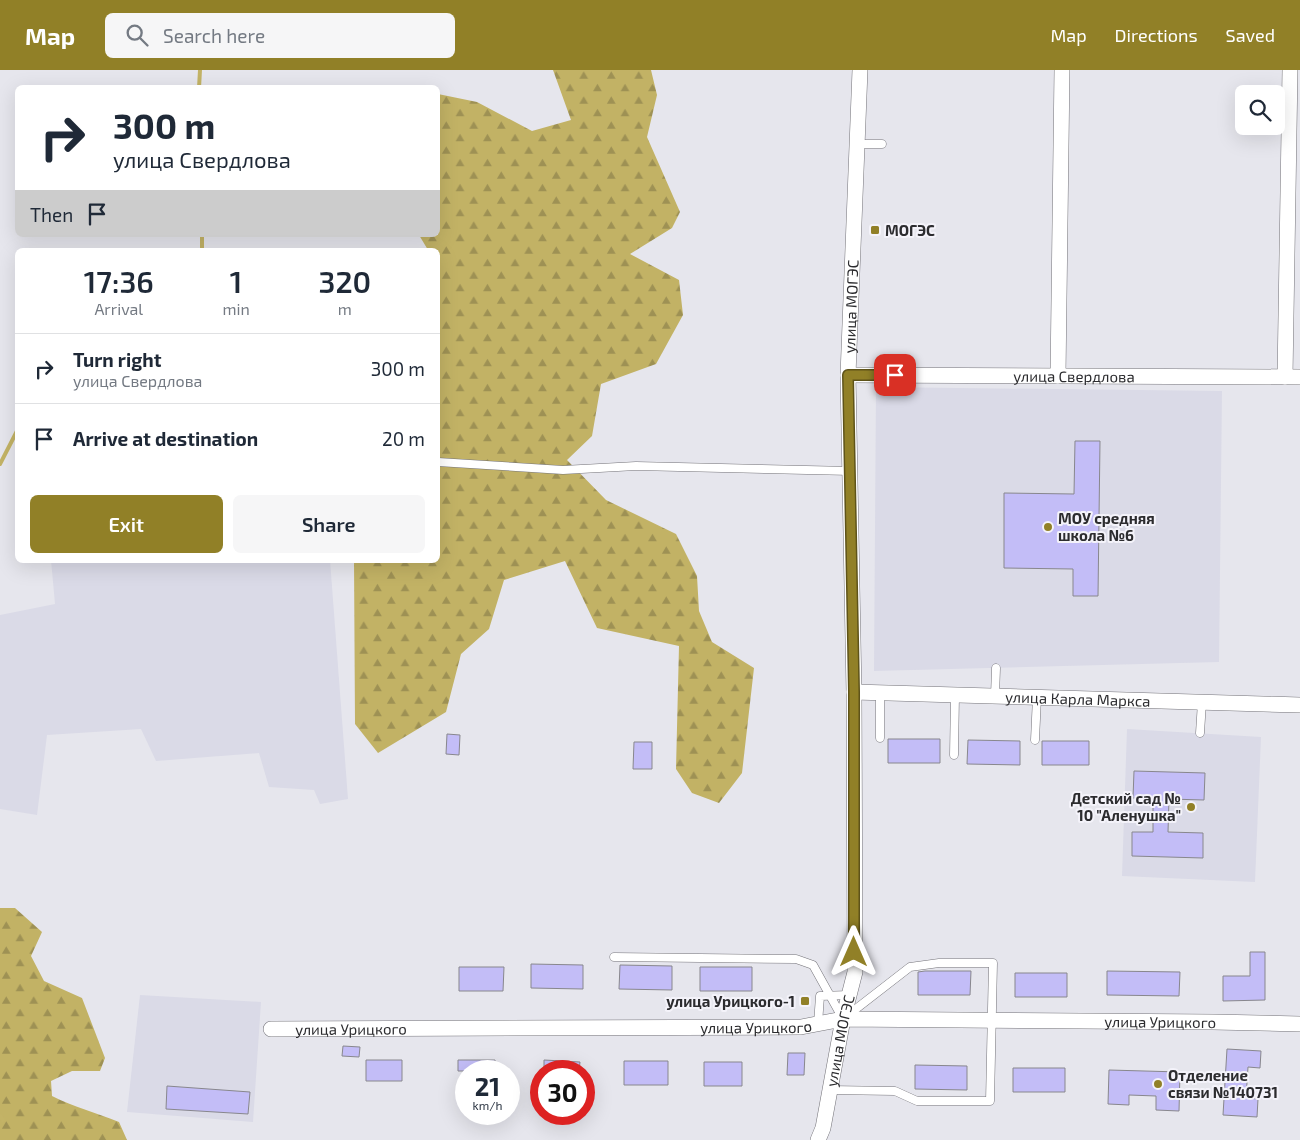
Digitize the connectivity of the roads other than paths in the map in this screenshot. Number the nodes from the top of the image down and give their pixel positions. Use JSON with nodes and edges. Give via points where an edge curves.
{"nodes":[{"id":1,"x":860,"y":70,"type":"edge"},
{"id":2,"x":1062,"y":70,"type":"edge"},
{"id":3,"x":1290,"y":70,"type":"edge"},
{"id":4,"x":858,"y":144,"type":"junction"},
{"id":5,"x":882,"y":144,"type":"dead end"},
{"id":6,"x":848,"y":375,"type":"junction"},
{"id":7,"x":1058,"y":376,"type":"junction"},
{"id":8,"x":1284,"y":377,"type":"junction"},
{"id":9,"x":1300,"y":377,"type":"edge"},
{"id":10,"x":440,"y":462,"type":"edge"},
{"id":11,"x":851,"y":471,"type":"junction"},
{"id":12,"x":996,"y":668,"type":"dead end"},
{"id":13,"x":854,"y":692,"type":"junction"},
{"id":14,"x":880,"y":693,"type":"junction"},
{"id":15,"x":956,"y":695,"type":"junction"},
{"id":16,"x":995,"y":696,"type":"junction"},
{"id":17,"x":1037,"y":698,"type":"junction"},
{"id":18,"x":1202,"y":702,"type":"junction"},
{"id":19,"x":1300,"y":705,"type":"edge"},
{"id":20,"x":1200,"y":733,"type":"dead end"},
{"id":21,"x":880,"y":738,"type":"dead end"},
{"id":22,"x":1035,"y":740,"type":"dead end"},
{"id":23,"x":954,"y":755,"type":"dead end"},
{"id":24,"x":614,"y":957,"type":"dead end"},
{"id":25,"x":849,"y":995,"type":"junction"},
{"id":26,"x":831,"y":996,"type":"junction"},
{"id":27,"x":843,"y":1019,"type":"junction"},
{"id":28,"x":993,"y":1020,"type":"junction"},
{"id":29,"x":818,"y":1024,"type":"junction"},
{"id":30,"x":1300,"y":1024,"type":"edge"},
{"id":31,"x":271,"y":1029,"type":"dead end"},
{"id":32,"x":830,"y":1090,"type":"junction"},
{"id":33,"x":818,"y":1140,"type":"edge"}],
"edges":[{"from":1,"to":4,"type":"street","name":"улица МОГЭС"},
{"from":2,"to":7,"type":"street"},
{"from":3,"to":8,"type":"street"},
{"from":4,"to":5,"type":"lane"},
{"from":4,"to":6,"type":"street","name":"улица МОГЭС"},
{"from":6,"to":7,"type":"street","name":"улица Свердлова"},
{"from":6,"to":11,"type":"street","name":"улица МОГЭС"},
{"from":7,"to":8,"type":"street","name":"улица Свердлова"},
{"from":8,"to":9,"type":"street","name":"улица Свердлова"},
{"from":10,"to":11,"type":"lane","via":[[563,470],[636,466]]},
{"from":11,"to":13,"type":"street","name":"улица МОГЭС"},
{"from":12,"to":16,"type":"lane"},
{"from":13,"to":14,"type":"street","name":"улица Карла Маркса"},
{"from":13,"to":25,"type":"street","name":"улица МОГЭС","via":[[855,972]]},
{"from":14,"to":15,"type":"street","name":"улица Карла Маркса"},
{"from":14,"to":21,"type":"lane"},
{"from":15,"to":16,"type":"street","name":"улица Карла Маркса"},
{"from":15,"to":23,"type":"lane"},
{"from":16,"to":17,"type":"street","name":"улица Карла Маркса"},
{"from":17,"to":18,"type":"street","name":"улица Карла Маркса"},
{"from":17,"to":22,"type":"lane"},
{"from":18,"to":19,"type":"street","name":"улица Карла Маркса"},
{"from":18,"to":20,"type":"lane"},
{"from":24,"to":26,"type":"lane","via":[[796,959],[813,964]]},
{"from":25,"to":26,"type":"lane"},
{"from":25,"to":27,"type":"street","name":"улица МОГЭС"},
{"from":26,"to":27,"type":"lane"},
{"from":26,"to":29,"type":"lane","via":[[820,996]]},
{"from":27,"to":28,"type":"street","name":"улица Урицкого"},
{"from":27,"to":28,"type":"lane","via":[[910,967],[939,963],[994,963]]},
{"from":27,"to":29,"type":"street","name":"улица Урицкого"},
{"from":27,"to":32,"type":"street","name":"улица МОГЭС"},
{"from":28,"to":30,"type":"street","name":"улица Урицкого"},
{"from":28,"to":32,"type":"lane","via":[[990,1100],[917,1101],[895,1091]]},
{"from":29,"to":31,"type":"street","name":"улица Урицкого","via":[[792,1027]]},
{"from":32,"to":33,"type":"street","name":"улица МОГЭС"}]}
